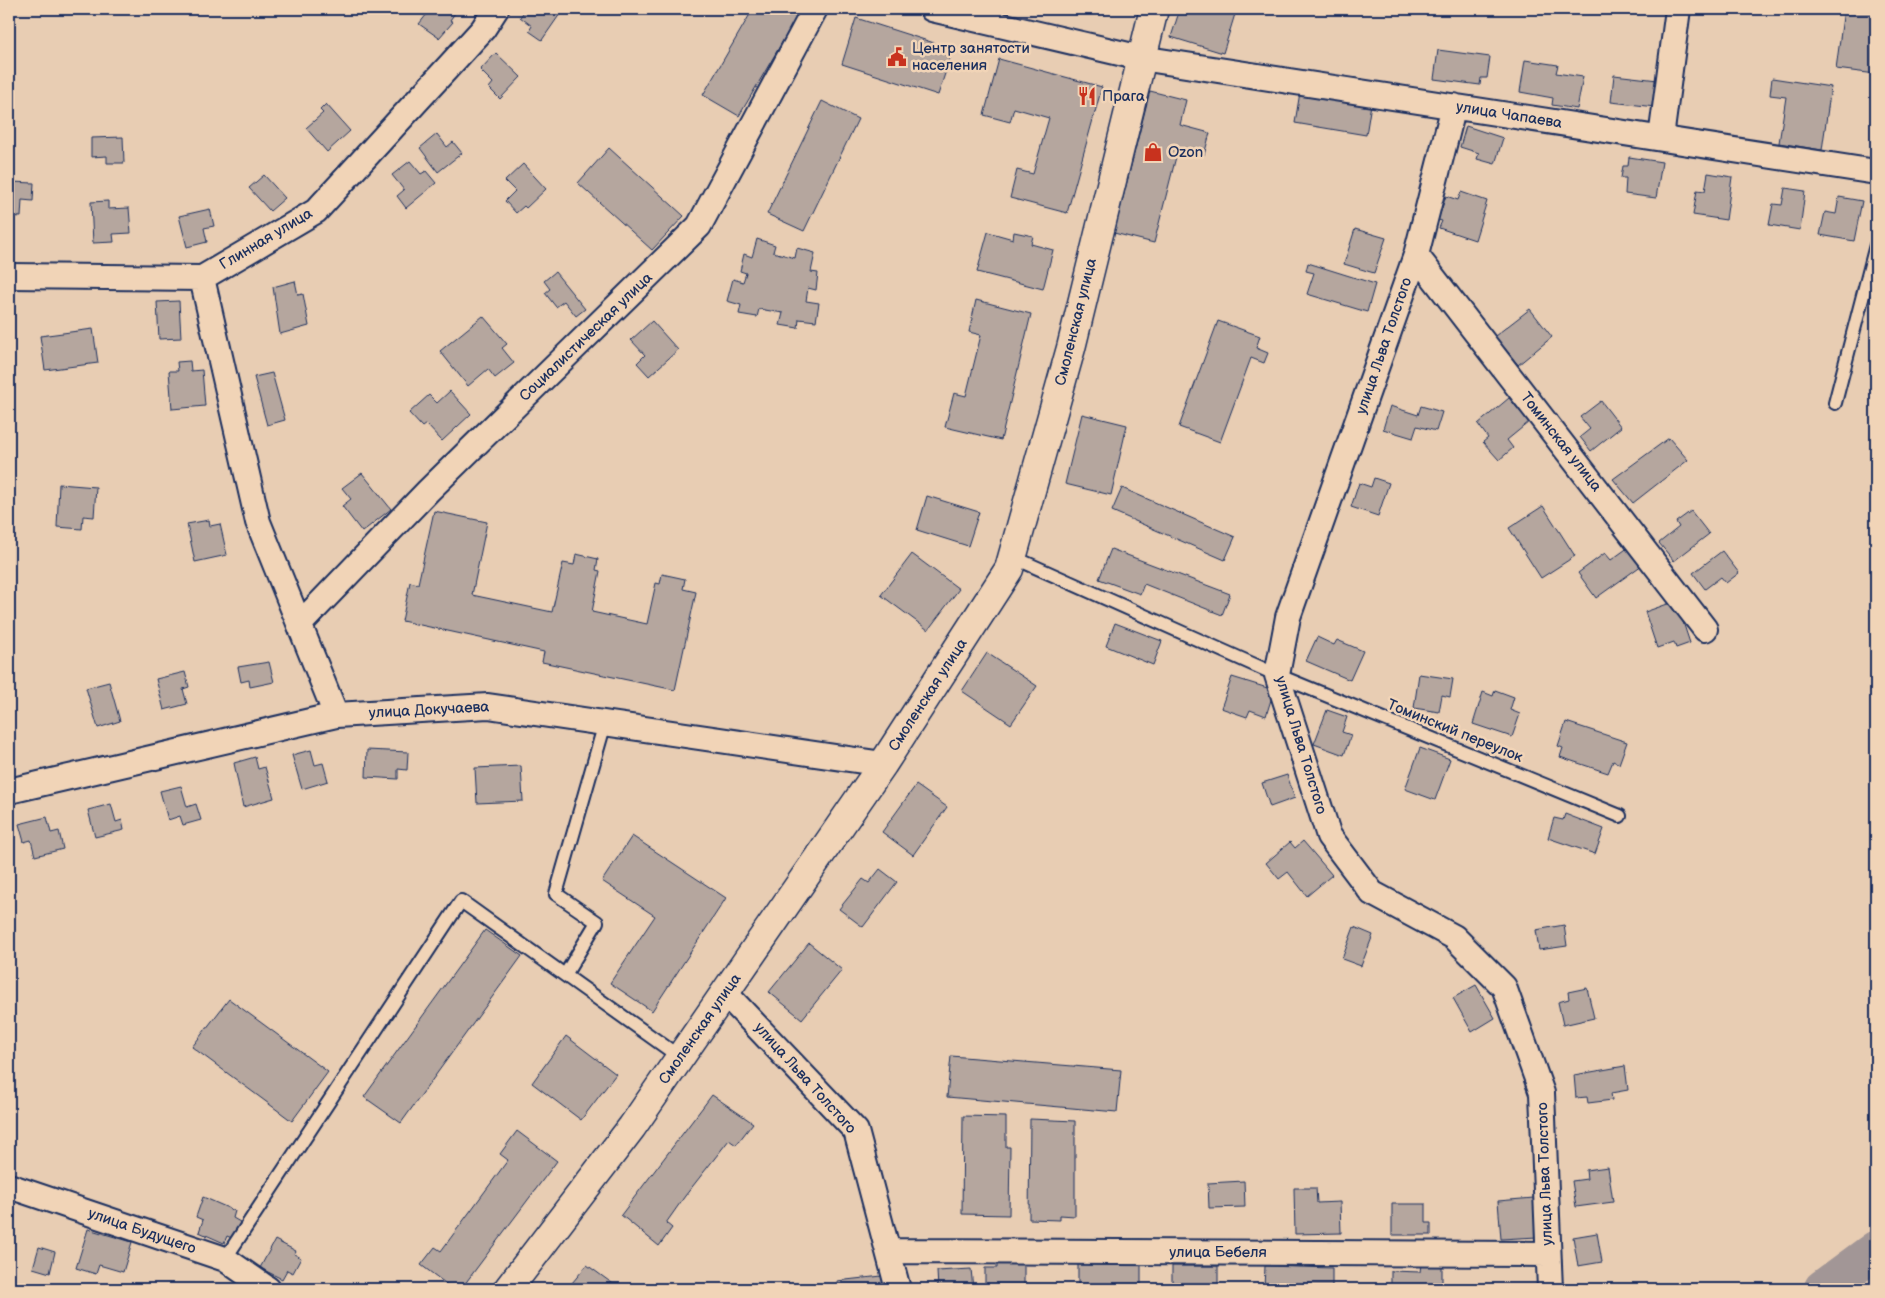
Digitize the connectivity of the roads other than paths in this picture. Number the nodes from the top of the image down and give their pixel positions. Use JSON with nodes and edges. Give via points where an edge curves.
{"nodes":[{"id":1,"x":496,"y":9,"type":"edge"},
{"id":2,"x":815,"y":9,"type":"edge"},
{"id":3,"x":932,"y":9,"type":"edge"},
{"id":4,"x":1154,"y":9,"type":"edge"},
{"id":5,"x":1678,"y":9,"type":"edge"},
{"id":6,"x":1142,"y":58,"type":"junction"},
{"id":7,"x":1454,"y":106,"type":"junction"},
{"id":8,"x":1661,"y":138,"type":"junction"},
{"id":9,"x":1876,"y":172,"type":"edge"},
{"id":10,"x":1876,"y":245,"type":"edge"},
{"id":11,"x":1416,"y":255,"type":"junction"},
{"id":12,"x":9,"y":276,"type":"edge"},
{"id":13,"x":202,"y":278,"type":"junction"},
{"id":14,"x":1835,"y":404,"type":"dead end"},
{"id":15,"x":1013,"y":557,"type":"junction"},
{"id":16,"x":300,"y":624,"type":"junction"},
{"id":17,"x":1705,"y":628,"type":"dead end"},
{"id":18,"x":1276,"y":675,"type":"junction"},
{"id":19,"x":336,"y":714,"type":"junction"},
{"id":20,"x":604,"y":723,"type":"junction"},
{"id":21,"x":884,"y":764,"type":"junction"},
{"id":22,"x":9,"y":791,"type":"edge"},
{"id":23,"x":1620,"y":816,"type":"dead end"},
{"id":24,"x":565,"y":975,"type":"junction"},
{"id":25,"x":726,"y":993,"type":"junction"},
{"id":26,"x":681,"y":1058,"type":"junction"},
{"id":27,"x":9,"y":1186,"type":"edge"},
{"id":28,"x":889,"y":1251,"type":"junction"},
{"id":29,"x":1548,"y":1254,"type":"junction"},
{"id":30,"x":225,"y":1259,"type":"junction"},
{"id":31,"x":268,"y":1289,"type":"edge"},
{"id":32,"x":508,"y":1289,"type":"edge"},
{"id":33,"x":898,"y":1289,"type":"edge"},
{"id":34,"x":1550,"y":1289,"type":"edge"}],
"edges":[{"from":1,"to":13,"type":"street","name":"Глинная улица","via":[[483,29],[316,211]]},
{"from":2,"to":16,"type":"street","name":"Социалистическая улица","via":[[699,226],[428,491]]},
{"from":3,"to":6,"type":"street","name":"улица Чапаева"},
{"from":4,"to":6,"type":"main road","name":"Смоленская улица"},
{"from":5,"to":8,"type":"street"},
{"from":6,"to":7,"type":"street","name":"улица Чапаева"},
{"from":6,"to":15,"type":"main road","name":"Смоленская улица","via":[[1071,348]]},
{"from":7,"to":8,"type":"street","name":"улица Чапаева"},
{"from":7,"to":11,"type":"street","name":"улица Льва Толстого"},
{"from":8,"to":9,"type":"street","name":"улица Чапаева"},
{"from":10,"to":14,"type":"lane"},
{"from":11,"to":17,"type":"street","name":"Томинская улица"},
{"from":11,"to":18,"type":"street","name":"улица Льва Толстого","via":[[1288,617]]},
{"from":12,"to":13,"type":"street","name":"Глинная улица"},
{"from":13,"to":16,"type":"street","via":[[258,522]]},
{"from":15,"to":18,"type":"lane","name":"Томинский переулок"},
{"from":15,"to":21,"type":"main road","name":"Смоленская улица","via":[[1009,569]]},
{"from":16,"to":19,"type":"street"},
{"from":18,"to":23,"type":"lane","name":"Томинский переулок"},
{"from":18,"to":29,"type":"street","name":"улица Льва Толстого","via":[[1329,836],[1372,893],[1454,938],[1504,987],[1542,1093]]},
{"from":19,"to":20,"type":"street","name":"улица Докучаева","via":[[488,706]]},
{"from":19,"to":22,"type":"street","name":"улица Докучаева"},
{"from":20,"to":21,"type":"street","name":"улица Докучаева"},
{"from":20,"to":24,"type":"lane","via":[[556,894],[596,922]]},
{"from":21,"to":25,"type":"main road","name":"Смоленская улица"},
{"from":24,"to":26,"type":"lane"},
{"from":24,"to":30,"type":"lane","via":[[461,901]]},
{"from":25,"to":26,"type":"main road","name":"Смоленская улица"},
{"from":25,"to":28,"type":"street","name":"улица Льва Толстого","via":[[856,1131]]},
{"from":26,"to":32,"type":"main road","name":"Смоленская улица"},
{"from":27,"to":30,"type":"street","name":"улица Будущего"},
{"from":28,"to":29,"type":"street","name":"улица Бебеля"},
{"from":28,"to":33,"type":"street","name":"улица Льва Толстого"},
{"from":29,"to":34,"type":"street","name":"улица Льва Толстого"},
{"from":30,"to":31,"type":"street","name":"улица Будущего"}]}
